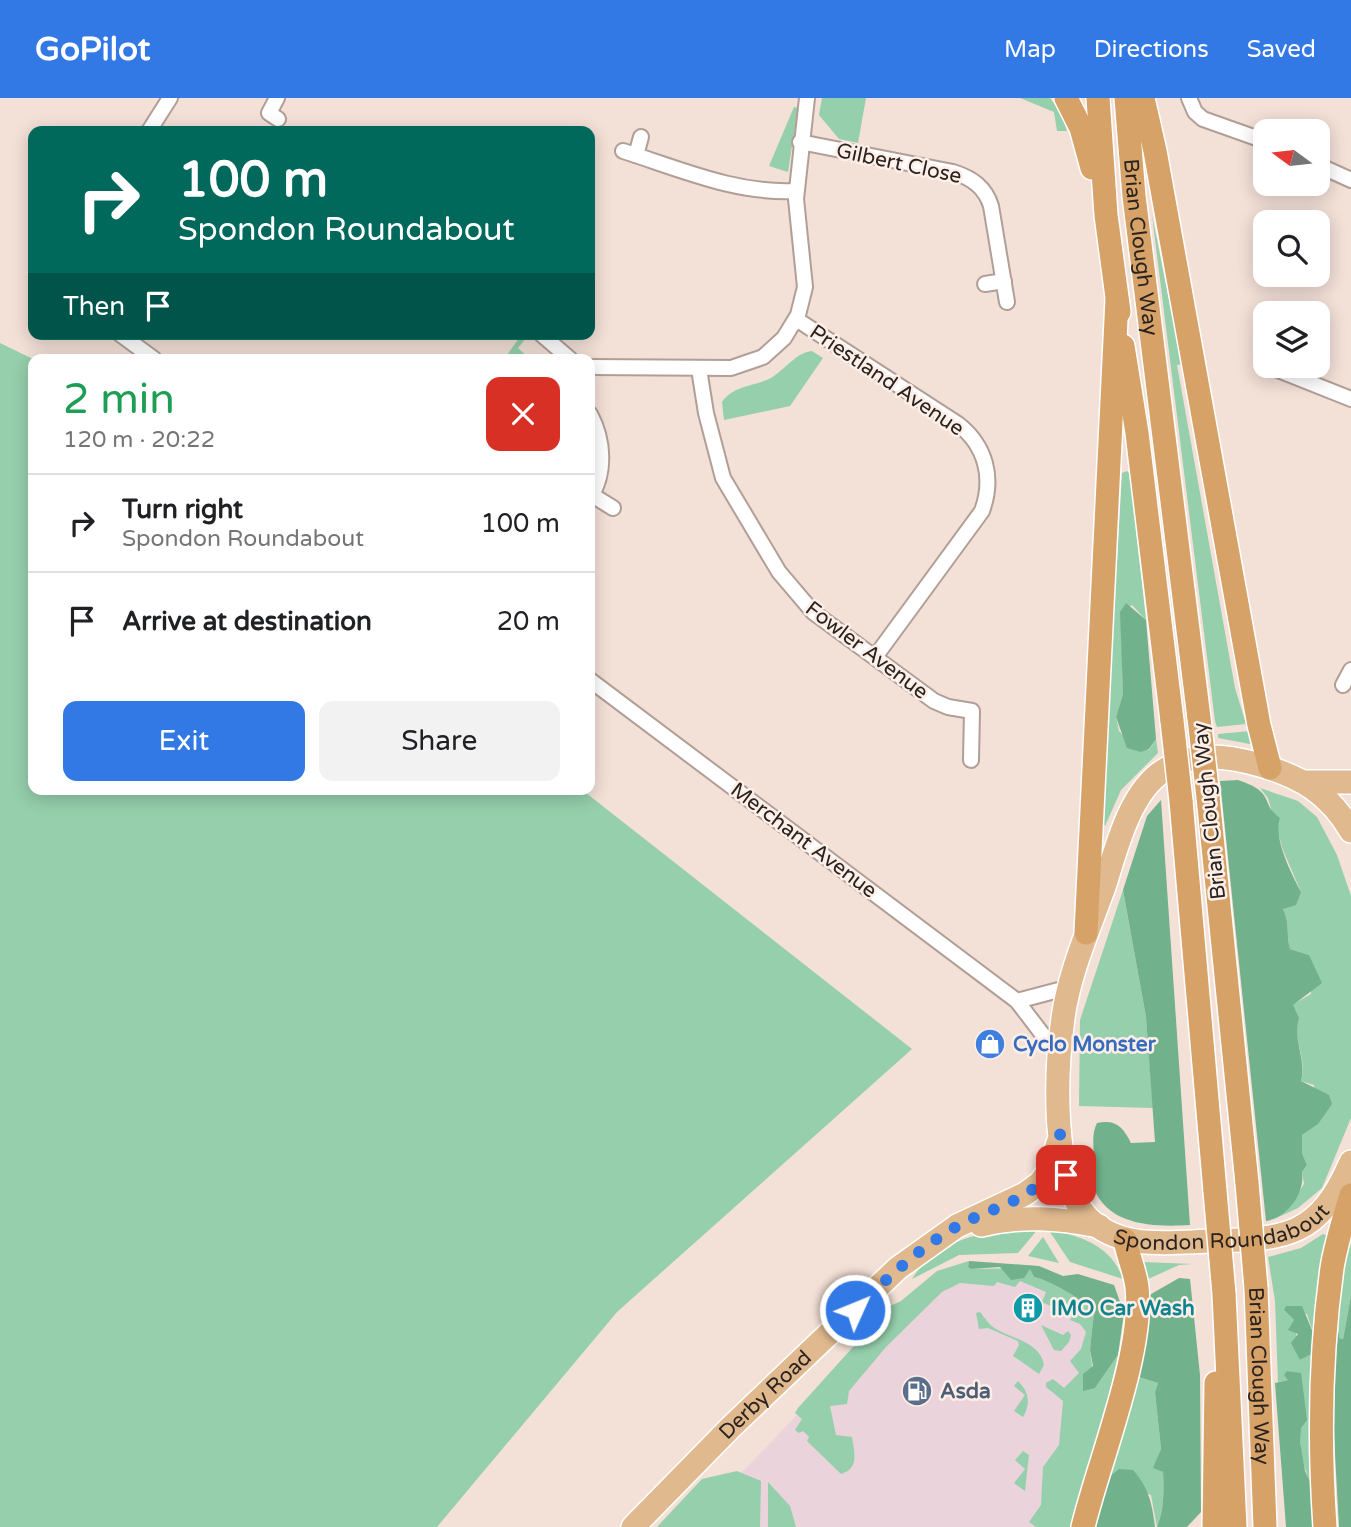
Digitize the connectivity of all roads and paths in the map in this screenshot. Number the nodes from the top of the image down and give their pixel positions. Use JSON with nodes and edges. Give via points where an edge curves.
{"nodes":[{"id":1,"x":170,"y":98,"type":"edge"},
{"id":2,"x":277,"y":98,"type":"edge"},
{"id":3,"x":807,"y":98,"type":"edge"},
{"id":4,"x":1066,"y":98,"type":"edge"},
{"id":5,"x":1098,"y":98,"type":"edge"},
{"id":6,"x":1126,"y":98,"type":"edge"},
{"id":7,"x":1143,"y":98,"type":"edge"},
{"id":8,"x":1189,"y":98,"type":"edge"},
{"id":9,"x":278,"y":119,"type":"dead end"},
{"id":10,"x":152,"y":126,"type":"edge"},
{"id":11,"x":641,"y":137,"type":"dead end"},
{"id":12,"x":1253,"y":137,"type":"edge"},
{"id":13,"x":800,"y":142,"type":"junction"},
{"id":14,"x":1330,"y":170,"type":"edge"},
{"id":15,"x":1351,"y":180,"type":"edge"},
{"id":16,"x":796,"y":191,"type":"junction"},
{"id":17,"x":1106,"y":215,"type":"junction"},
{"id":18,"x":1004,"y":281,"type":"junction"},
{"id":19,"x":985,"y":284,"type":"dead end"},
{"id":20,"x":1117,"y":299,"type":"junction"},
{"id":21,"x":1007,"y":302,"type":"dead end"},
{"id":22,"x":796,"y":319,"type":"junction"},
{"id":23,"x":128,"y":340,"type":"edge"},
{"id":24,"x":548,"y":340,"type":"edge"},
{"id":25,"x":147,"y":354,"type":"edge"},
{"id":26,"x":564,"y":354,"type":"edge"},
{"id":27,"x":595,"y":366,"type":"edge"},
{"id":28,"x":699,"y":369,"type":"junction"},
{"id":29,"x":1299,"y":378,"type":"edge"},
{"id":30,"x":1351,"y":399,"type":"edge"},
{"id":31,"x":595,"y":427,"type":"edge"},
{"id":32,"x":595,"y":488,"type":"edge"},
{"id":33,"x":595,"y":498,"type":"edge"},
{"id":34,"x":612,"y":508,"type":"dead end"},
{"id":35,"x":875,"y":657,"type":"junction"},
{"id":36,"x":1351,"y":670,"type":"edge"},
{"id":37,"x":595,"y":684,"type":"edge"},
{"id":38,"x":1343,"y":685,"type":"dead end"},
{"id":39,"x":971,"y":760,"type":"dead end"},
{"id":40,"x":1270,"y":768,"type":"junction"},
{"id":41,"x":1302,"y":782,"type":"junction"},
{"id":42,"x":1351,"y":782,"type":"edge"},
{"id":43,"x":1351,"y":831,"type":"edge"},
{"id":44,"x":1086,"y":933,"type":"junction"},
{"id":45,"x":1070,"y":987,"type":"junction"},
{"id":46,"x":1017,"y":1001,"type":"junction"},
{"id":47,"x":1060,"y":1057,"type":"junction"},
{"id":48,"x":1060,"y":1134,"type":"junction"},
{"id":49,"x":1351,"y":1162,"type":"edge"},
{"id":50,"x":1351,"y":1195,"type":"edge"},
{"id":51,"x":1099,"y":1226,"type":"junction"},
{"id":52,"x":936,"y":1239,"type":"junction"},
{"id":53,"x":1125,"y":1240,"type":"junction"},
{"id":54,"x":1225,"y":1318,"type":"junction"},
{"id":55,"x":633,"y":1527,"type":"edge"},
{"id":56,"x":1083,"y":1527,"type":"edge"},
{"id":57,"x":1214,"y":1527,"type":"edge"},
{"id":58,"x":1235,"y":1527,"type":"edge"},
{"id":59,"x":1265,"y":1527,"type":"edge"},
{"id":60,"x":1325,"y":1527,"type":"edge"}],
"edges":[{"from":1,"to":10,"type":"street"},
{"from":2,"to":9,"type":"street","via":[[269,113]]},
{"from":3,"to":13,"type":"street"},
{"from":4,"to":17,"type":"highway","via":[[1082,128]]},
{"from":5,"to":17,"type":"highway","name":"Brian Clough Way"},
{"from":6,"to":59,"type":"highway","name":"Brian Clough Way","bridge":true,"via":[[1208,797],[1247,1183]]},
{"from":7,"to":40,"type":"highway"},
{"from":8,"to":12,"type":"street","via":[[1203,118]]},
{"from":11,"to":16,"type":"street","via":[[629,153],[753,191]]},
{"from":13,"to":16,"type":"street"},
{"from":13,"to":18,"type":"street","name":"Gilbert Close","via":[[974,180],[991,206]]},
{"from":14,"to":15,"type":"street"},
{"from":16,"to":22,"type":"street","via":[[805,277]]},
{"from":17,"to":20,"type":"highway","name":"Brian Clough Way"},
{"from":18,"to":19,"type":"street"},
{"from":18,"to":21,"type":"street","name":"Gilbert Close"},
{"from":20,"to":44,"type":"highway"},
{"from":20,"to":54,"type":"highway","name":"Brian Clough Way","bridge":true,"via":[[1181,801]]},
{"from":22,"to":28,"type":"street","via":[[780,343],[757,360],[731,368]]},
{"from":22,"to":35,"type":"street","name":"Priestland Avenue","via":[[957,424],[985,460],[988,482],[982,511]]},
{"from":23,"to":25,"type":"street"},
{"from":24,"to":26,"type":"street"},
{"from":27,"to":28,"type":"street"},
{"from":28,"to":35,"type":"street","name":"Fowler Avenue","via":[[723,478],[741,512],[803,603]]},
{"from":29,"to":30,"type":"street"},
{"from":31,"to":32,"type":"street","via":[[600,440],[600,477]]},
{"from":33,"to":34,"type":"street"},
{"from":35,"to":39,"type":"street","name":"Fowler Avenue","via":[[941,705],[972,711]]},
{"from":36,"to":38,"type":"street"},
{"from":37,"to":46,"type":"street","name":"Merchant Avenue"},
{"from":40,"to":41,"type":"main road","name":"Spondon Roundabout"},
{"from":40,"to":44,"type":"main road","name":"Spondon Roundabout","via":[[1216,757],[1189,758],[1162,771],[1131,813]]},
{"from":41,"to":42,"type":"main road"},
{"from":41,"to":43,"type":"main road","name":"Spondon Roundabout","via":[[1330,800]]},
{"from":44,"to":45,"type":"main road","name":"Spondon Roundabout"},
{"from":45,"to":46,"type":"street"},
{"from":45,"to":47,"type":"main road","name":"Spondon Roundabout"},
{"from":46,"to":47,"type":"street","name":"Merchant Avenue"},
{"from":47,"to":48,"type":"main road","name":"Spondon Roundabout"},
{"from":48,"to":51,"type":"main road","name":"Spondon Roundabout","via":[[1066,1175],[1080,1207]]},
{"from":48,"to":52,"type":"main road","name":"Derby Road","via":[[1049,1171],[1040,1183]]},
{"from":49,"to":53,"type":"main road","name":"Spondon Roundabout","via":[[1314,1220],[1289,1234],[1252,1240]]},
{"from":50,"to":60,"type":"highway","via":[[1332,1267],[1322,1363]]},
{"from":51,"to":52,"type":"main road","name":"Derby Road","via":[[1021,1218]]},
{"from":51,"to":53,"type":"main road","name":"Spondon Roundabout"},
{"from":52,"to":55,"type":"main road","name":"Derby Road","via":[[877,1287]]},
{"from":53,"to":56,"type":"highway","via":[[1137,1288],[1136,1319],[1126,1375]]},
{"from":54,"to":57,"type":"highway","via":[[1214,1415]]},
{"from":54,"to":58,"type":"highway","name":"Brian Clough Way"}]}
